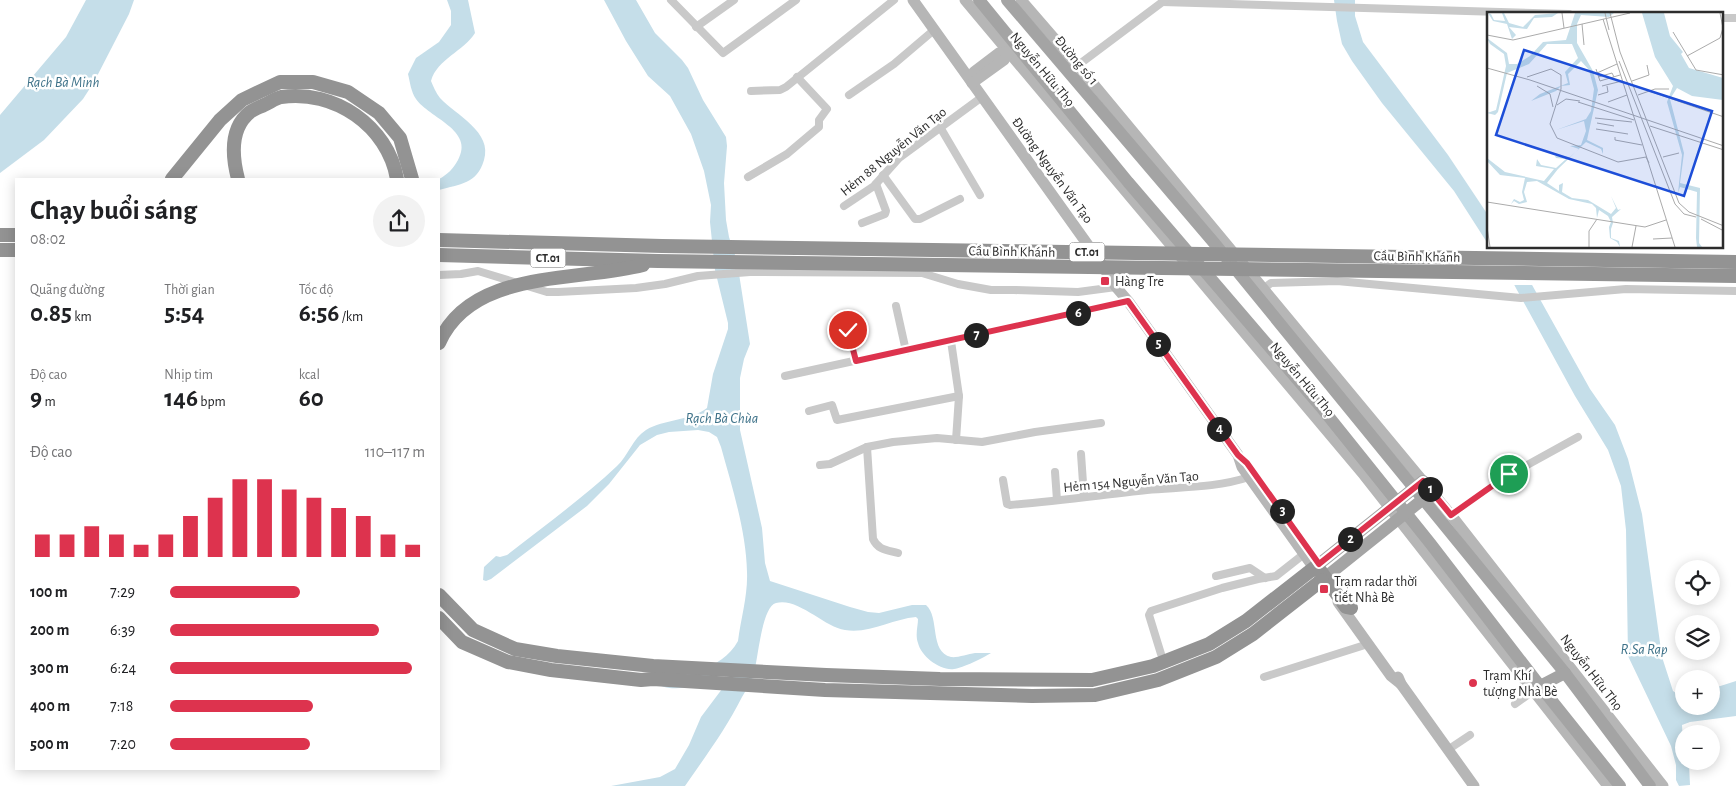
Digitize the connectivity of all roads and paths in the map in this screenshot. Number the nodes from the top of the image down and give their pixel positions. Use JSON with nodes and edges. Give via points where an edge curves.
{"nodes":[{"id":1,"x":671,"y":0,"type":"edge"},
{"id":2,"x":734,"y":0,"type":"edge"},
{"id":3,"x":796,"y":0,"type":"edge"},
{"id":4,"x":894,"y":0,"type":"edge"},
{"id":5,"x":913,"y":0,"type":"edge"},
{"id":6,"x":965,"y":0,"type":"edge"},
{"id":7,"x":979,"y":0,"type":"edge"},
{"id":8,"x":1007,"y":0,"type":"edge"},
{"id":9,"x":1021,"y":0,"type":"edge"},
{"id":10,"x":1163,"y":1,"type":"edge"},
{"id":11,"x":1508,"y":12,"type":"edge"},
{"id":12,"x":696,"y":27,"type":"junction"},
{"id":13,"x":1038,"y":29,"type":"junction"},
{"id":14,"x":934,"y":30,"type":"junction"},
{"id":15,"x":1012,"y":49,"type":"junction"},
{"id":16,"x":1077,"y":66,"type":"junction"},
{"id":17,"x":797,"y":77,"type":"junction"},
{"id":18,"x":970,"y":80,"type":"junction"},
{"id":19,"x":751,"y":91,"type":"dead end"},
{"id":20,"x":849,"y":95,"type":"dead end"},
{"id":21,"x":982,"y":97,"type":"junction"},
{"id":22,"x":1098,"y":108,"type":"joint"},
{"id":23,"x":940,"y":127,"type":"junction"},
{"id":24,"x":748,"y":176,"type":"dead end"},
{"id":25,"x":883,"y":176,"type":"junction"},
{"id":26,"x":173,"y":178,"type":"edge"},
{"id":27,"x":238,"y":178,"type":"edge"},
{"id":28,"x":397,"y":178,"type":"edge"},
{"id":29,"x":412,"y":178,"type":"edge"},
{"id":30,"x":876,"y":184,"type":"junction"},
{"id":31,"x":980,"y":195,"type":"dead end"},
{"id":32,"x":960,"y":200,"type":"dead end"},
{"id":33,"x":844,"y":206,"type":"dead end"},
{"id":34,"x":862,"y":223,"type":"dead end"},
{"id":35,"x":15,"y":227,"type":"edge"},
{"id":36,"x":0,"y":228,"type":"edge"},
{"id":37,"x":15,"y":234,"type":"edge"},
{"id":38,"x":0,"y":235,"type":"edge"},
{"id":39,"x":440,"y":240,"type":"edge"},
{"id":40,"x":0,"y":250,"type":"edge"},
{"id":41,"x":15,"y":250,"type":"edge"},
{"id":42,"x":440,"y":255,"type":"edge"},
{"id":43,"x":658,"y":261,"type":"junction"},
{"id":44,"x":1736,"y":262,"type":"edge"},
{"id":45,"x":440,"y":274,"type":"edge"},
{"id":46,"x":1736,"y":276,"type":"edge"},
{"id":47,"x":1116,"y":287,"type":"junction"},
{"id":48,"x":1263,"y":289,"type":"junction"},
{"id":49,"x":1736,"y":290,"type":"edge"},
{"id":50,"x":1128,"y":301,"type":"junction"},
{"id":51,"x":896,"y":306,"type":"dead end"},
{"id":52,"x":848,"y":330,"type":"dead end"},
{"id":53,"x":440,"y":339,"type":"edge"},
{"id":54,"x":951,"y":341,"type":"junction"},
{"id":55,"x":906,"y":351,"type":"junction"},
{"id":56,"x":856,"y":361,"type":"junction"},
{"id":57,"x":785,"y":376,"type":"dead end"},
{"id":58,"x":959,"y":396,"type":"junction"},
{"id":59,"x":809,"y":411,"type":"dead end"},
{"id":60,"x":1101,"y":423,"type":"dead end"},
{"id":61,"x":1578,"y":437,"type":"dead end"},
{"id":62,"x":956,"y":440,"type":"junction"},
{"id":63,"x":867,"y":447,"type":"junction"},
{"id":64,"x":1081,"y":454,"type":"dead end"},
{"id":65,"x":1238,"y":455,"type":"junction"},
{"id":66,"x":820,"y":465,"type":"dead end"},
{"id":67,"x":1055,"y":472,"type":"dead end"},
{"id":68,"x":1249,"y":477,"type":"junction"},
{"id":69,"x":1003,"y":480,"type":"dead end"},
{"id":70,"x":1418,"y":485,"type":"junction"},
{"id":71,"x":1428,"y":496,"type":"junction"},
{"id":72,"x":1084,"y":497,"type":"junction"},
{"id":73,"x":1057,"y":500,"type":"junction"},
{"id":74,"x":1393,"y":505,"type":"junction"},
{"id":75,"x":1451,"y":515,"type":"junction"},
{"id":76,"x":1402,"y":516,"type":"junction"},
{"id":77,"x":898,"y":553,"type":"dead end"},
{"id":78,"x":1304,"y":554,"type":"junction"},
{"id":79,"x":1316,"y":566,"type":"junction"},
{"id":80,"x":1216,"y":576,"type":"dead end"},
{"id":81,"x":1265,"y":578,"type":"junction"},
{"id":82,"x":1325,"y":578,"type":"junction"},
{"id":83,"x":440,"y":596,"type":"edge"},
{"id":84,"x":1509,"y":597,"type":"junction"},
{"id":85,"x":1351,"y":608,"type":"joint"},
{"id":86,"x":440,"y":619,"type":"edge"},
{"id":87,"x":1368,"y":644,"type":"junction"},
{"id":88,"x":1161,"y":654,"type":"dead end"},
{"id":89,"x":653,"y":672,"type":"junction"},
{"id":90,"x":1565,"y":673,"type":"junction"},
{"id":91,"x":1264,"y":678,"type":"dead end"},
{"id":92,"x":1401,"y":684,"type":"junction"},
{"id":93,"x":1536,"y":688,"type":"junction"},
{"id":94,"x":1515,"y":704,"type":"dead end"},
{"id":95,"x":1564,"y":723,"type":"junction"},
{"id":96,"x":1470,"y":735,"type":"dead end"},
{"id":97,"x":1449,"y":749,"type":"junction"},
{"id":98,"x":1640,"y":766,"type":"junction"},
{"id":99,"x":1474,"y":786,"type":"edge"},
{"id":100,"x":1608,"y":786,"type":"edge"},
{"id":101,"x":1620,"y":786,"type":"edge"},
{"id":102,"x":1650,"y":786,"type":"edge"},
{"id":103,"x":1663,"y":786,"type":"edge"}],
"edges":[{"from":1,"to":12,"type":"street"},
{"from":2,"to":12,"type":"street"},
{"from":3,"to":12,"type":"street","via":[[723,53]]},
{"from":4,"to":17,"type":"street"},
{"from":5,"to":14,"type":"main road","name":"Đường Nguyễn Văn Tạo"},
{"from":6,"to":15,"type":"main road","name":"Nguyễn Hữu Thọ"},
{"from":7,"to":15,"type":"main road","name":"Nguyễn Hữu Thọ"},
{"from":8,"to":13,"type":"main road","name":"Nguyễn Hữu Thọ"},
{"from":9,"to":13,"type":"main road","name":"Nguyễn Hữu Thọ"},
{"from":10,"to":11,"type":"street"},
{"from":10,"to":16,"type":"street"},
{"from":13,"to":15,"type":"main road"},
{"from":13,"to":16,"type":"main road","name":"Đường số 1"},
{"from":13,"to":22,"type":"main road","name":"Đường số 1"},
{"from":14,"to":18,"type":"main road","name":"Đường Nguyễn Văn Tạo"},
{"from":14,"to":20,"type":"street","via":[[894,64]]},
{"from":15,"to":18,"type":"main road","via":[[1004,60]]},
{"from":15,"to":74,"type":"main road","name":"Nguyễn Hữu Thọ","via":[[1315,400]]},
{"from":16,"to":48,"type":"main road","name":"Nguyễn Hữu Thọ"},
{"from":17,"to":19,"type":"street","via":[[780,90]]},
{"from":17,"to":24,"type":"street","via":[[827,109],[819,127],[787,154]]},
{"from":18,"to":21,"type":"main road","name":"Đường Nguyễn Văn Tạo"},
{"from":21,"to":23,"type":"street","name":"Hẻm 88 Nguyễn Văn Tạo"},
{"from":21,"to":47,"type":"main road","name":"Đường Nguyễn Văn Tạo"},
{"from":22,"to":70,"type":"main road","name":"Nguyễn Hữu Thọ"},
{"from":23,"to":25,"type":"street","name":"Hẻm 88 Nguyễn Văn Tạo","via":[[899,158]]},
{"from":23,"to":31,"type":"street"},
{"from":25,"to":30,"type":"street","name":"Hẻm 88 Nguyễn Văn Tạo"},
{"from":25,"to":32,"type":"street","via":[[915,219]]},
{"from":26,"to":29,"type":"highway","via":[[220,120],[242,100],[280,82],[313,82],[348,92],[379,113],[400,138]]},
{"from":27,"to":28,"type":"highway","via":[[233,147],[237,128],[250,112],[280,97],[312,97],[342,107],[368,123],[386,144]]},
{"from":30,"to":33,"type":"street","name":"Hẻm 88 Nguyễn Văn Tạo"},
{"from":30,"to":34,"type":"street","via":[[886,211]]},
{"from":35,"to":36,"type":"highway"},
{"from":37,"to":38,"type":"highway"},
{"from":39,"to":44,"type":"highway","name":"Cầu Bình Khánh","number":"CT.01"},
{"from":40,"to":41,"type":"highway"},
{"from":42,"to":43,"type":"highway","number":"CT.01"},
{"from":43,"to":46,"type":"highway","name":"Cầu Bình Khánh","number":"CT.01"},
{"from":43,"to":53,"type":"highway","via":[[621,271],[535,281],[488,294],[464,311]]},
{"from":45,"to":47,"type":"street","via":[[478,270],[558,292],[636,288],[698,276],[750,272],[922,273],[992,290],[1078,292]]},
{"from":47,"to":50,"type":"main road","name":"Đường Nguyễn Văn Tạo"},
{"from":48,"to":49,"type":"street","via":[[1272,284],[1337,281],[1521,298],[1626,288]]},
{"from":48,"to":70,"type":"main road","name":"Nguyễn Hữu Thọ"},
{"from":50,"to":54,"type":"street"},
{"from":50,"to":65,"type":"main road","name":"Đường Nguyễn Văn Tạo"},
{"from":51,"to":55,"type":"street"},
{"from":52,"to":56,"type":"street"},
{"from":54,"to":55,"type":"street"},
{"from":54,"to":58,"type":"street"},
{"from":55,"to":56,"type":"street"},
{"from":56,"to":57,"type":"street"},
{"from":58,"to":59,"type":"street","via":[[837,420],[832,406]]},
{"from":58,"to":62,"type":"street"},
{"from":60,"to":62,"type":"street","via":[[982,442]]},
{"from":61,"to":75,"type":"street","via":[[1509,474]]},
{"from":62,"to":63,"type":"street","via":[[916,439]]},
{"from":63,"to":66,"type":"street","via":[[830,464]]},
{"from":63,"to":77,"type":"street","via":[[873,539],[876,546]]},
{"from":64,"to":72,"type":"street"},
{"from":65,"to":68,"type":"main road","name":"Đường Nguyễn Văn Tạo"},
{"from":65,"to":79,"type":"main road","name":"Đường Nguyễn Văn Tạo","via":[[1247,463]]},
{"from":67,"to":73,"type":"street"},
{"from":68,"to":72,"type":"street","name":"Hẻm 154 Nguyễn Văn Tạo","via":[[1210,486]]},
{"from":68,"to":78,"type":"main road","name":"Đường Nguyễn Văn Tạo"},
{"from":69,"to":73,"type":"street","name":"Hẻm 154 Nguyễn Văn Tạo","via":[[1007,504]]},
{"from":70,"to":71,"type":"main road","name":"Nguyễn Hữu Thọ"},
{"from":70,"to":74,"type":"main road"},
{"from":71,"to":75,"type":"main road","name":"Nguyễn Hữu Thọ"},
{"from":71,"to":76,"type":"main road"},
{"from":71,"to":84,"type":"main road","name":"Nguyễn Hữu Thọ"},
{"from":72,"to":73,"type":"street","name":"Hẻm 154 Nguyễn Văn Tạo"},
{"from":74,"to":76,"type":"main road","name":"Nguyễn Hữu Thọ"},
{"from":74,"to":79,"type":"main road"},
{"from":75,"to":84,"type":"main road","name":"Nguyễn Hữu Thọ"},
{"from":76,"to":82,"type":"main road"},
{"from":76,"to":93,"type":"main road","name":"Nguyễn Hữu Thọ"},
{"from":78,"to":79,"type":"main road","name":"Đường Nguyễn Văn Tạo"},
{"from":78,"to":81,"type":"street","via":[[1279,575]]},
{"from":79,"to":82,"type":"highway"},
{"from":79,"to":89,"type":"highway","via":[[1246,621],[1209,644],[1153,666],[1092,680]]},
{"from":80,"to":81,"type":"street","via":[[1250,568]]},
{"from":81,"to":88,"type":"street","via":[[1151,611],[1149,615]]},
{"from":82,"to":85,"type":"highway","via":[[1346,607]]},
{"from":82,"to":87,"type":"main road"},
{"from":82,"to":89,"type":"highway","via":[[1253,634],[1216,658],[1158,680],[1095,695],[1032,696],[762,687]]},
{"from":83,"to":89,"type":"highway","via":[[473,630],[515,649]]},
{"from":84,"to":90,"type":"main road","name":"Nguyễn Hữu Thọ"},
{"from":84,"to":98,"type":"main road","name":"Nguyễn Hữu Thọ"},
{"from":85,"to":92,"type":"main road"},
{"from":86,"to":89,"type":"highway","via":[[462,642],[508,662],[642,680]]},
{"from":87,"to":91,"type":"street"},
{"from":87,"to":92,"type":"main road","via":[[1391,676]]},
{"from":90,"to":93,"type":"main road"},
{"from":90,"to":98,"type":"main road","name":"Nguyễn Hữu Thọ"},
{"from":92,"to":97,"type":"main road"},
{"from":93,"to":94,"type":"street"},
{"from":93,"to":95,"type":"main road","name":"Nguyễn Hữu Thọ"},
{"from":95,"to":100,"type":"main road","name":"Nguyễn Hữu Thọ"},
{"from":95,"to":101,"type":"main road","name":"Nguyễn Hữu Thọ"},
{"from":96,"to":97,"type":"street"},
{"from":97,"to":99,"type":"main road"},
{"from":98,"to":102,"type":"main road","name":"Nguyễn Hữu Thọ"},
{"from":98,"to":103,"type":"main road","name":"Nguyễn Hữu Thọ"}]}
